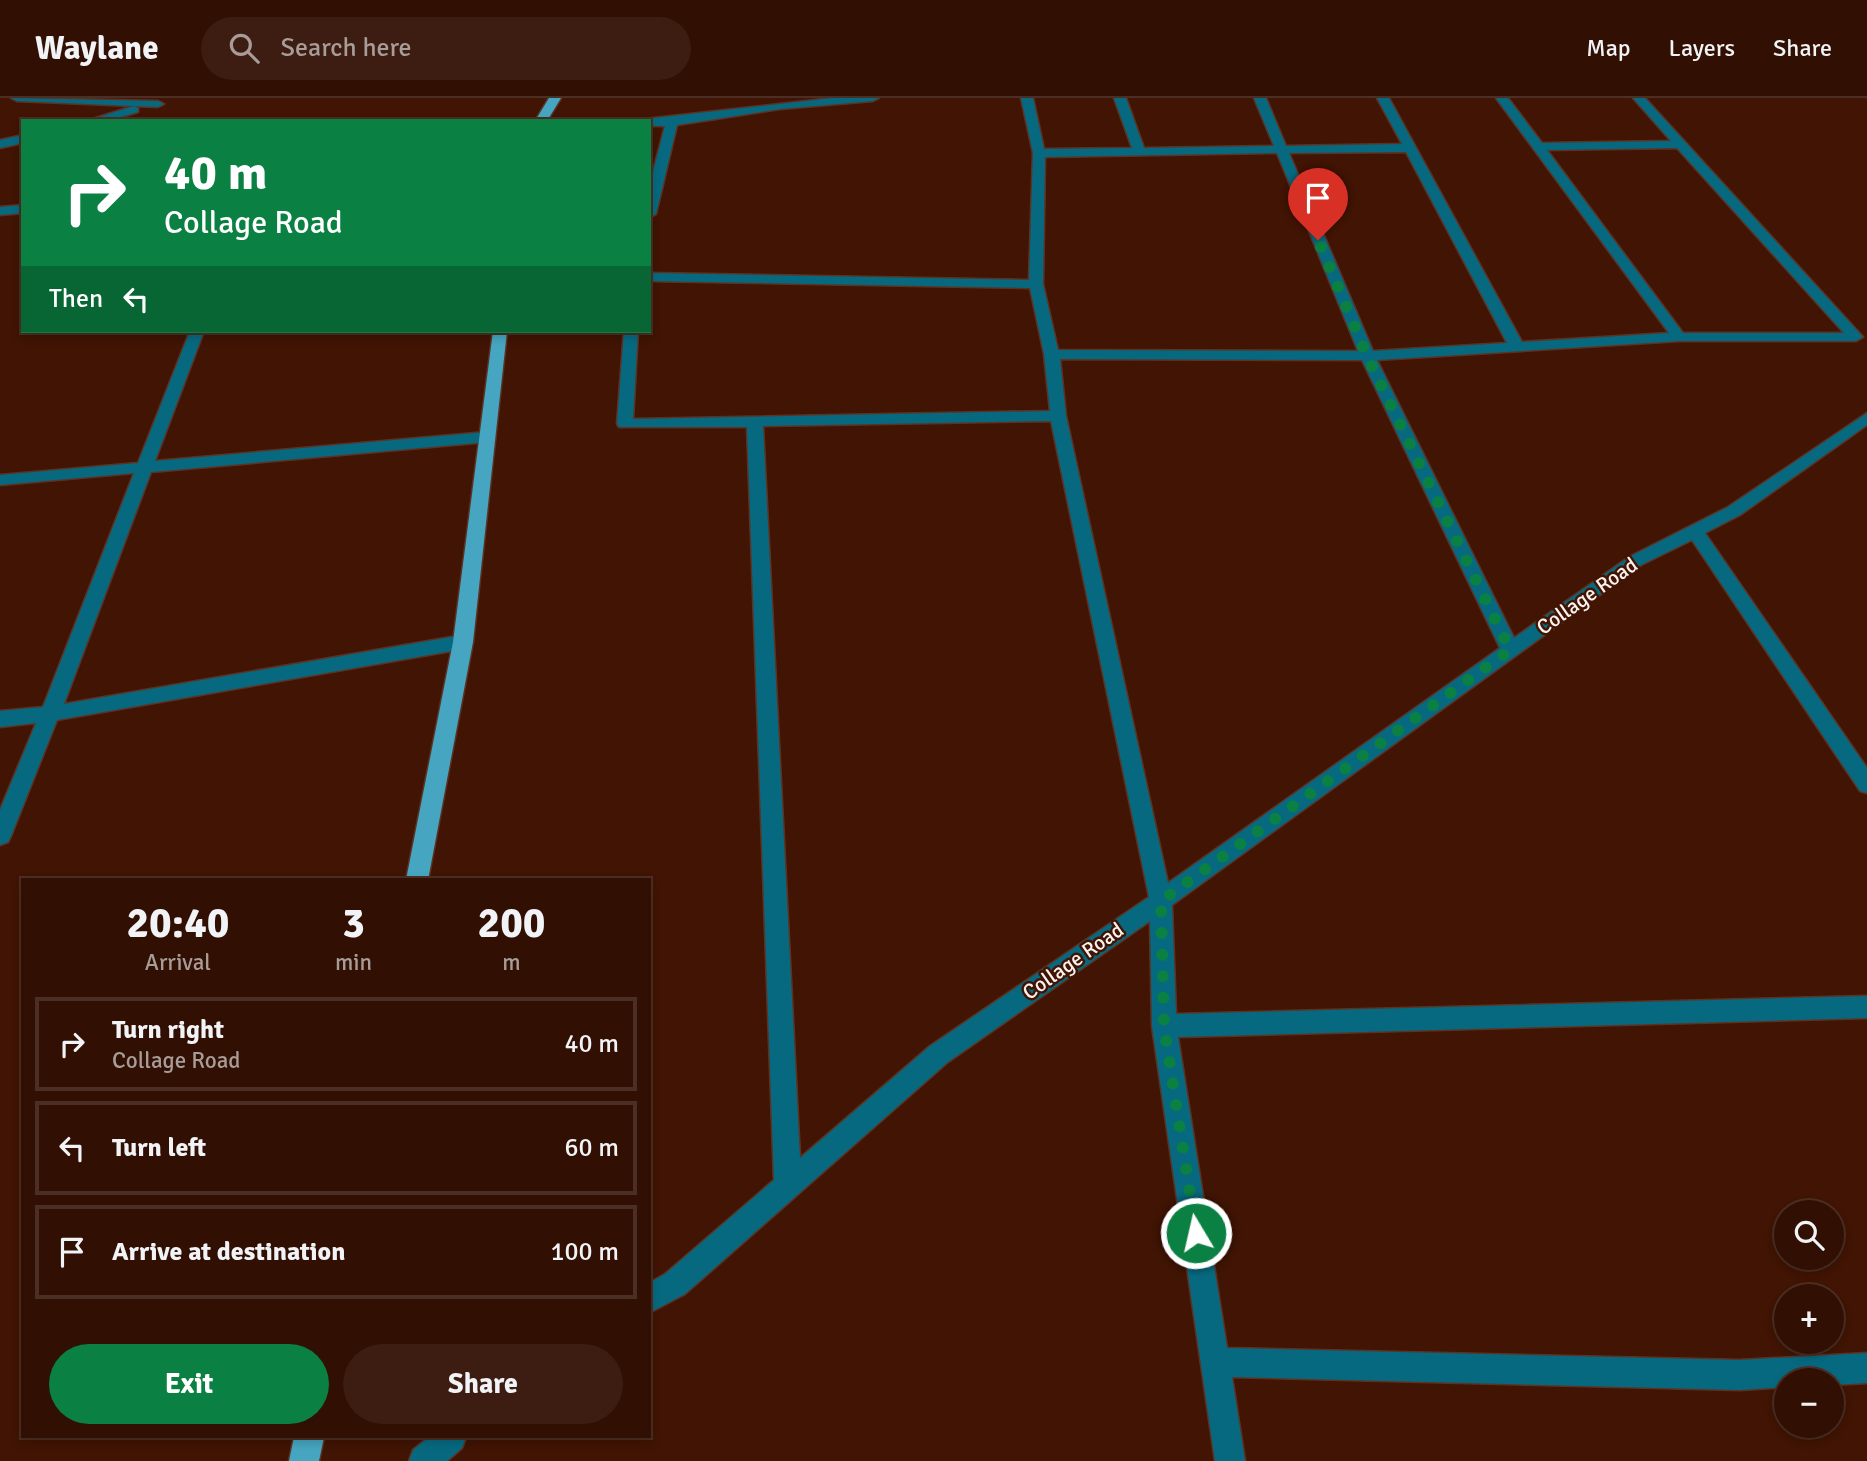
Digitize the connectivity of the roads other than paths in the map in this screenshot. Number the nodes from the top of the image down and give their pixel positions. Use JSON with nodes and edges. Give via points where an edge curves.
{"nodes":[{"id":1,"x":17,"y":98,"type":"edge"},
{"id":2,"x":555,"y":98,"type":"edge"},
{"id":3,"x":873,"y":98,"type":"edge"},
{"id":4,"x":1027,"y":98,"type":"edge"},
{"id":5,"x":1119,"y":98,"type":"edge"},
{"id":6,"x":1260,"y":98,"type":"edge"},
{"id":7,"x":1383,"y":98,"type":"edge"},
{"id":8,"x":1502,"y":98,"type":"edge"},
{"id":9,"x":1639,"y":98,"type":"edge"},
{"id":10,"x":162,"y":101,"type":"edge"},
{"id":11,"x":783,"y":102,"type":"edge"},
{"id":12,"x":99,"y":119,"type":"edge"},
{"id":13,"x":542,"y":119,"type":"edge"},
{"id":14,"x":651,"y":122,"type":"edge"},
{"id":15,"x":673,"y":122,"type":"junction"},
{"id":16,"x":21,"y":140,"type":"edge"},
{"id":17,"x":1681,"y":144,"type":"junction"},
{"id":18,"x":0,"y":145,"type":"edge"},
{"id":19,"x":1536,"y":147,"type":"junction"},
{"id":20,"x":1280,"y":148,"type":"junction"},
{"id":21,"x":1412,"y":148,"type":"junction"},
{"id":22,"x":1040,"y":153,"type":"junction"},
{"id":23,"x":1140,"y":154,"type":"junction"},
{"id":24,"x":651,"y":206,"type":"edge"},
{"id":25,"x":21,"y":209,"type":"edge"},
{"id":26,"x":0,"y":211,"type":"edge"},
{"id":27,"x":651,"y":277,"type":"edge"},
{"id":28,"x":1036,"y":284,"type":"junction"},
{"id":29,"x":196,"y":333,"type":"edge"},
{"id":30,"x":500,"y":333,"type":"edge"},
{"id":31,"x":631,"y":333,"type":"edge"},
{"id":32,"x":1679,"y":337,"type":"junction"},
{"id":33,"x":1516,"y":345,"type":"junction"},
{"id":34,"x":1052,"y":354,"type":"junction"},
{"id":35,"x":1367,"y":356,"type":"junction"},
{"id":36,"x":1058,"y":416,"type":"junction"},
{"id":37,"x":1867,"y":418,"type":"edge"},
{"id":38,"x":755,"y":422,"type":"junction"},
{"id":39,"x":487,"y":437,"type":"junction"},
{"id":40,"x":145,"y":467,"type":"junction"},
{"id":41,"x":0,"y":480,"type":"edge"},
{"id":42,"x":1694,"y":530,"type":"junction"},
{"id":43,"x":463,"y":642,"type":"junction"},
{"id":44,"x":1510,"y":650,"type":"junction"},
{"id":45,"x":50,"y":714,"type":"junction"},
{"id":46,"x":0,"y":719,"type":"edge"},
{"id":47,"x":1857,"y":759,"type":"edge"},
{"id":48,"x":1867,"y":785,"type":"edge"},
{"id":49,"x":0,"y":835,"type":"edge"},
{"id":50,"x":417,"y":878,"type":"edge"},
{"id":51,"x":1161,"y":901,"type":"junction"},
{"id":52,"x":1867,"y":1007,"type":"edge"},
{"id":53,"x":1164,"y":1026,"type":"junction"},
{"id":54,"x":788,"y":1188,"type":"junction"},
{"id":55,"x":651,"y":1298,"type":"edge"},
{"id":56,"x":1216,"y":1362,"type":"junction"},
{"id":57,"x":1867,"y":1368,"type":"edge"},
{"id":58,"x":309,"y":1438,"type":"edge"},
{"id":59,"x":450,"y":1438,"type":"edge"},
{"id":60,"x":304,"y":1461,"type":"edge"},
{"id":61,"x":424,"y":1461,"type":"edge"},
{"id":62,"x":1230,"y":1461,"type":"edge"}],
"edges":[{"from":1,"to":10,"type":"street"},
{"from":2,"to":13,"type":"main road"},
{"from":3,"to":11,"type":"street"},
{"from":4,"to":22,"type":"street"},
{"from":5,"to":23,"type":"street"},
{"from":6,"to":20,"type":"street"},
{"from":7,"to":21,"type":"street"},
{"from":8,"to":19,"type":"street"},
{"from":9,"to":17,"type":"street"},
{"from":10,"to":12,"type":"street"},
{"from":11,"to":15,"type":"street"},
{"from":14,"to":15,"type":"street"},
{"from":15,"to":24,"type":"street"},
{"from":16,"to":18,"type":"street"},
{"from":17,"to":19,"type":"street"},
{"from":17,"to":32,"type":"street","via":[[1856,337]]},
{"from":19,"to":32,"type":"street"},
{"from":20,"to":21,"type":"street"},
{"from":20,"to":23,"type":"street"},
{"from":20,"to":35,"type":"street"},
{"from":21,"to":33,"type":"street"},
{"from":22,"to":23,"type":"street"},
{"from":22,"to":28,"type":"street"},
{"from":25,"to":26,"type":"street"},
{"from":27,"to":28,"type":"street"},
{"from":28,"to":34,"type":"street"},
{"from":29,"to":40,"type":"street"},
{"from":30,"to":39,"type":"main road"},
{"from":31,"to":38,"type":"street","via":[[625,424]]},
{"from":32,"to":33,"type":"street"},
{"from":33,"to":35,"type":"street"},
{"from":34,"to":35,"type":"street"},
{"from":34,"to":36,"type":"street"},
{"from":35,"to":44,"type":"street"},
{"from":36,"to":38,"type":"street"},
{"from":36,"to":51,"type":"street"},
{"from":37,"to":42,"type":"street","name":"Collage Road","via":[[1734,510]]},
{"from":38,"to":54,"type":"street"},
{"from":39,"to":40,"type":"street"},
{"from":39,"to":43,"type":"main road"},
{"from":40,"to":41,"type":"street"},
{"from":40,"to":45,"type":"street"},
{"from":42,"to":44,"type":"street","name":"Collage Road","via":[[1636,561]]},
{"from":42,"to":47,"type":"street"},
{"from":43,"to":45,"type":"street"},
{"from":43,"to":50,"type":"main road"},
{"from":44,"to":51,"type":"street","name":"Collage Road"},
{"from":45,"to":46,"type":"street"},
{"from":45,"to":49,"type":"street"},
{"from":47,"to":48,"type":"street"},
{"from":51,"to":53,"type":"street"},
{"from":51,"to":54,"type":"street","name":"Collage Road","via":[[939,1054]]},
{"from":52,"to":53,"type":"street"},
{"from":53,"to":56,"type":"street"},
{"from":54,"to":55,"type":"street","name":"Collage Road","via":[[674,1284]]},
{"from":56,"to":57,"type":"street","via":[[1740,1375]]},
{"from":56,"to":62,"type":"street"},
{"from":58,"to":60,"type":"main road"},
{"from":59,"to":61,"type":"street"}]}
